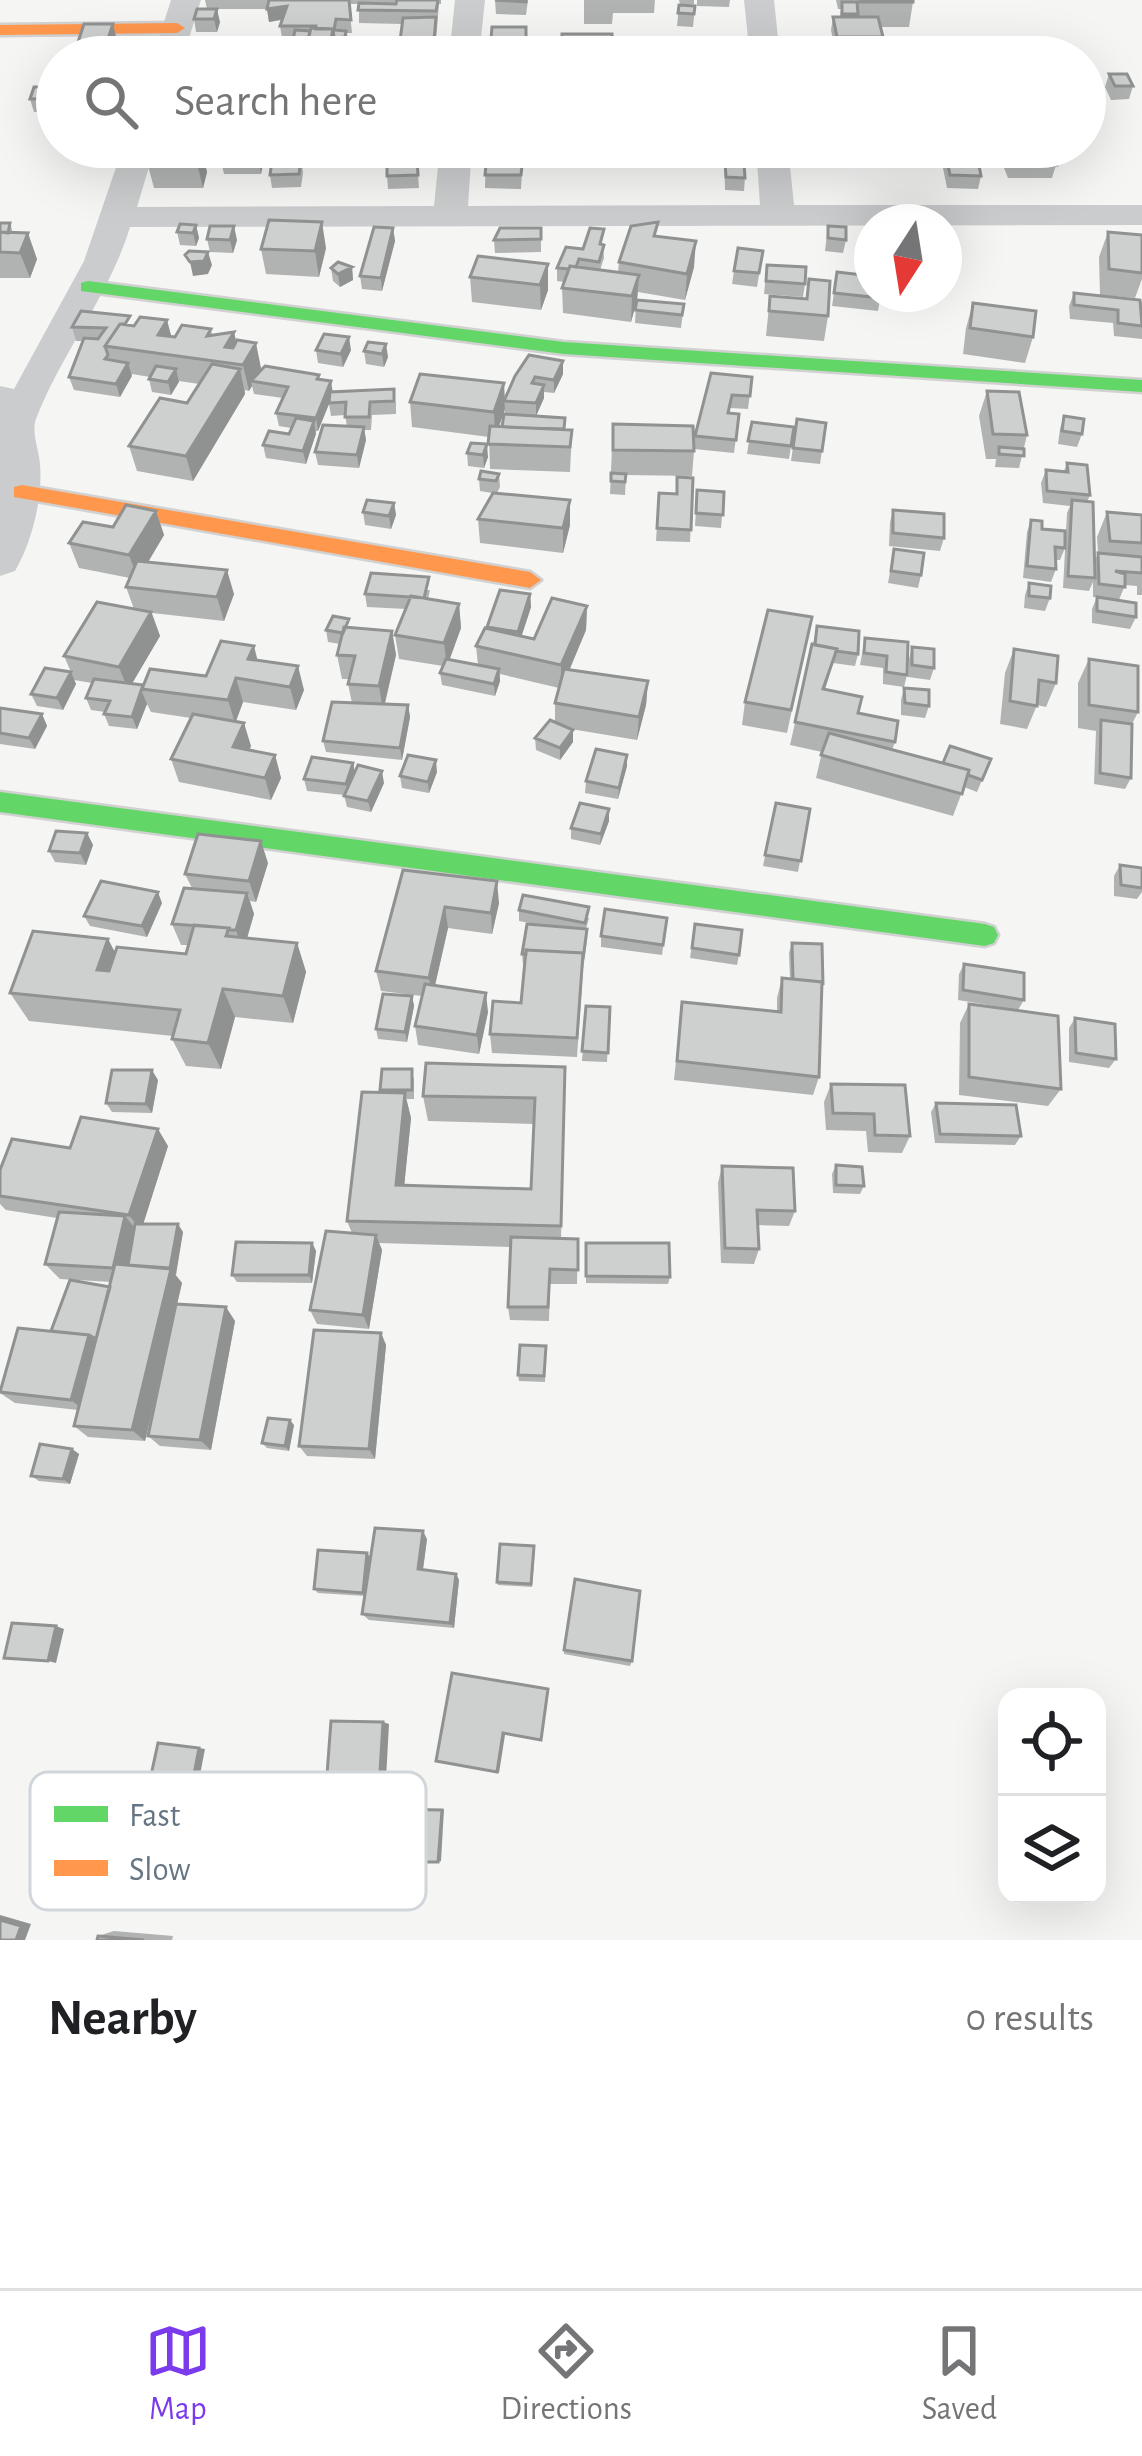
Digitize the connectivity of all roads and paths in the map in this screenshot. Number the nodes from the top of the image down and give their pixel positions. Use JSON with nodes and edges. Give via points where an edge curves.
{"nodes":[{"id":1,"x":470,"y":0,"type":"edge"},
{"id":2,"x":759,"y":0,"type":"edge"},
{"id":3,"x":177,"y":28,"type":"edge"},
{"id":4,"x":0,"y":30,"type":"edge"},
{"id":5,"x":466,"y":36,"type":"edge"},
{"id":6,"x":763,"y":36,"type":"edge"},
{"id":7,"x":132,"y":168,"type":"edge"},
{"id":8,"x":454,"y":168,"type":"edge"},
{"id":9,"x":774,"y":168,"type":"edge"},
{"id":10,"x":450,"y":214,"type":"junction"},
{"id":11,"x":1142,"y":215,"type":"edge"},
{"id":12,"x":778,"y":217,"type":"junction"},
{"id":13,"x":116,"y":218,"type":"junction"},
{"id":14,"x":88,"y":287,"type":"junction"},
{"id":15,"x":1142,"y":386,"type":"edge"},
{"id":16,"x":7,"y":411,"type":"edge"},
{"id":17,"x":22,"y":493,"type":"junction"},
{"id":18,"x":0,"y":561,"type":"edge"},
{"id":19,"x":530,"y":580,"type":"dead end"},
{"id":20,"x":0,"y":802,"type":"edge"},
{"id":21,"x":985,"y":935,"type":"dead end"}],
"edges":[{"from":1,"to":5,"type":"street"},
{"from":2,"to":6,"type":"street"},
{"from":3,"to":4,"type":"street"},
{"from":7,"to":13,"type":"street"},
{"from":8,"to":10,"type":"street"},
{"from":9,"to":12,"type":"street"},
{"from":10,"to":12,"type":"street"},
{"from":10,"to":13,"type":"street"},
{"from":11,"to":12,"type":"street"},
{"from":13,"to":14,"type":"street"},
{"from":14,"to":15,"type":"street","via":[[564,348]]},
{"from":14,"to":16,"type":"street"},
{"from":16,"to":17,"type":"street","via":[[25,463]]},
{"from":17,"to":18,"type":"street"},
{"from":17,"to":19,"type":"street"},
{"from":20,"to":21,"type":"street"}]}
